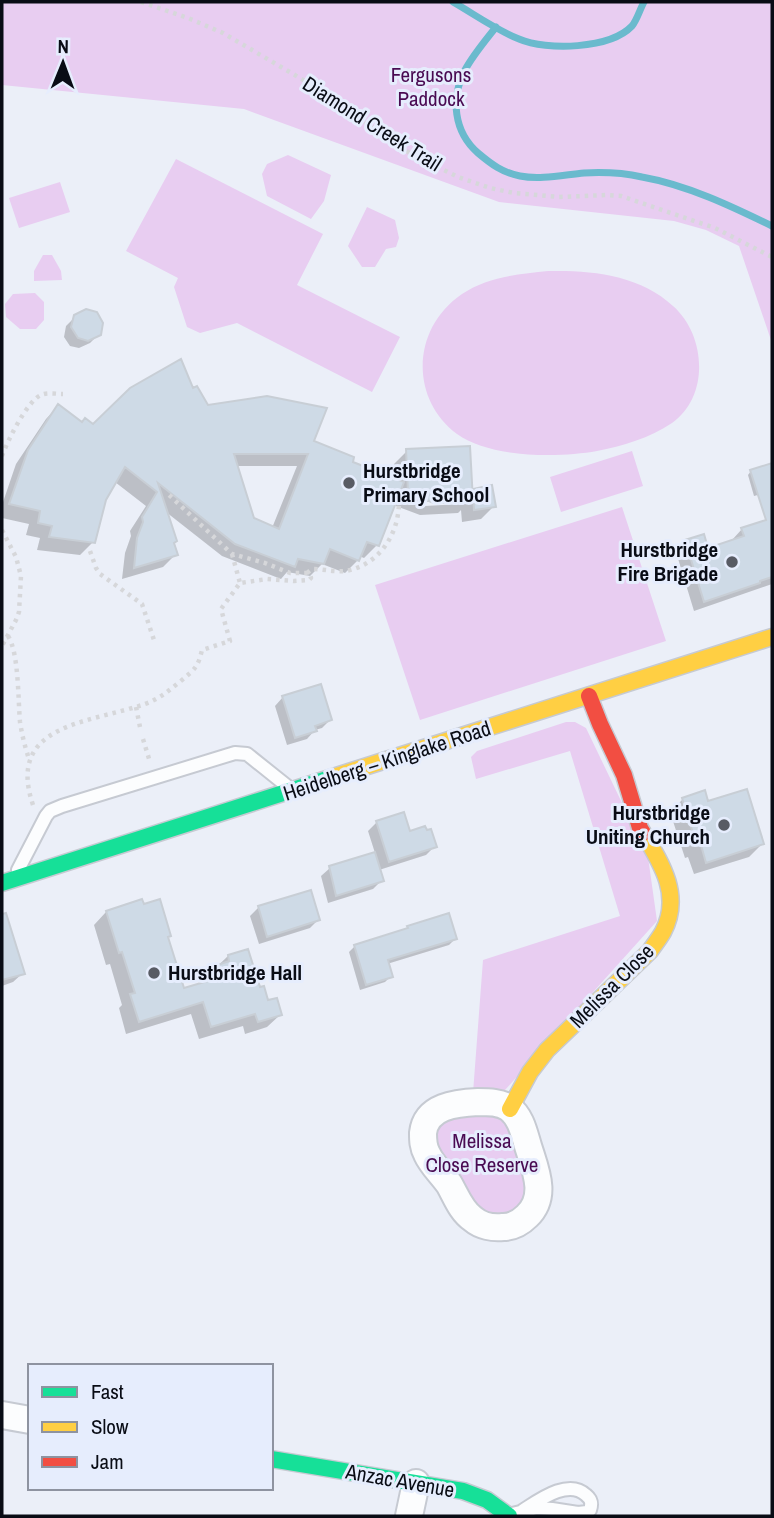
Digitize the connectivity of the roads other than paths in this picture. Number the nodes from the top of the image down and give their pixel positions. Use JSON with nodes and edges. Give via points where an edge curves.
{"nodes":[{"id":1,"x":772,"y":637,"type":"edge"},
{"id":2,"x":589,"y":696,"type":"junction"},
{"id":3,"x":292,"y":791,"type":"junction"},
{"id":4,"x":7,"y":881,"type":"edge"},
{"id":5,"x":509,"y":1109,"type":"junction"},
{"id":6,"x":2,"y":1415,"type":"edge"},
{"id":7,"x":28,"y":1420,"type":"edge"},
{"id":8,"x":273,"y":1459,"type":"edge"},
{"id":9,"x":416,"y":1483,"type":"junction"},
{"id":10,"x":513,"y":1514,"type":"edge"},
{"id":11,"x":410,"y":1516,"type":"edge"}],
"edges":[{"from":1,"to":2,"type":"main road","name":"Heidelberg – Kinglake Road"},
{"from":2,"to":3,"type":"main road","name":"Heidelberg – Kinglake Road"},
{"from":2,"to":5,"type":"main road","name":"Melissa Close","via":[[624,775],[640,828],[666,872],[670,913],[650,951],[547,1051]]},
{"from":3,"to":4,"type":"main road","name":"Heidelberg – Kinglake Road"},
{"from":3,"to":4,"type":"lane","via":[[247,754],[235,753],[62,806],[50,811]]},
{"from":5,"to":5,"type":"street","via":[[523,1131],[539,1190],[525,1218],[508,1227],[490,1227],[466,1213],[427,1155],[424,1129],[438,1110],[455,1104],[487,1102]]},
{"from":6,"to":7,"type":"street"},
{"from":8,"to":9,"type":"main road","name":"Anzac Avenue"},
{"from":9,"to":10,"type":"main road","name":"Anzac Avenue","via":[[475,1495]]},
{"from":9,"to":11,"type":"street"},
{"from":10,"to":10,"type":"lane","via":[[569,1489],[585,1494],[592,1505],[582,1513],[545,1508]]}]}
